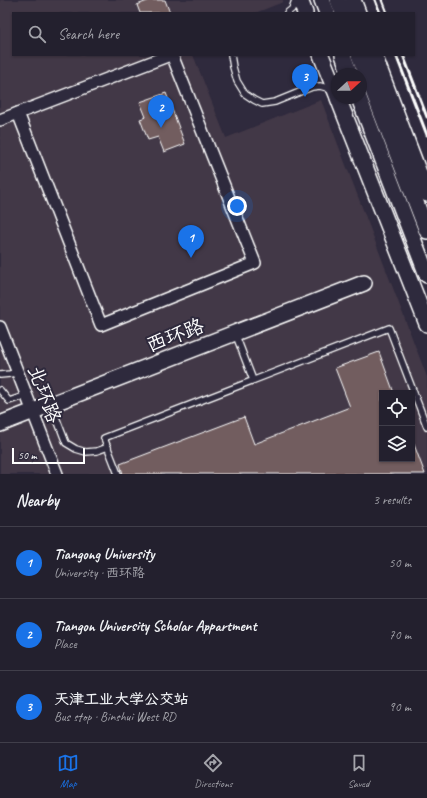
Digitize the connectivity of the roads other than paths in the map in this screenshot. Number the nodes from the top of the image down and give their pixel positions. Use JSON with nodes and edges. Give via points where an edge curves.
{"nodes":[{"id":1,"x":295,"y":0,"type":"edge"},
{"id":2,"x":300,"y":0,"type":"edge"},
{"id":3,"x":322,"y":0,"type":"edge"},
{"id":4,"x":338,"y":0,"type":"edge"},
{"id":5,"x":352,"y":0,"type":"edge"},
{"id":6,"x":288,"y":12,"type":"edge"},
{"id":7,"x":305,"y":12,"type":"edge"},
{"id":8,"x":327,"y":12,"type":"edge"},
{"id":9,"x":343,"y":12,"type":"edge"},
{"id":10,"x":358,"y":12,"type":"edge"},
{"id":11,"x":168,"y":56,"type":"edge"},
{"id":12,"x":171,"y":56,"type":"edge"},
{"id":13,"x":231,"y":56,"type":"edge"},
{"id":14,"x":321,"y":56,"type":"edge"},
{"id":15,"x":359,"y":56,"type":"edge"},
{"id":16,"x":374,"y":56,"type":"edge"},
{"id":17,"x":344,"y":57,"type":"edge"},
{"id":18,"x":348,"y":68,"type":"edge"},
{"id":19,"x":331,"y":80,"type":"edge"},
{"id":20,"x":331,"y":91,"type":"edge"},
{"id":21,"x":340,"y":104,"type":"edge"},
{"id":22,"x":361,"y":104,"type":"edge"},
{"id":23,"x":18,"y":114,"type":"junction"},
{"id":24,"x":0,"y":120,"type":"edge"},
{"id":25,"x":427,"y":194,"type":"edge"},
{"id":26,"x":427,"y":231,"type":"edge"},
{"id":27,"x":427,"y":275,"type":"edge"},
{"id":28,"x":364,"y":283,"type":"dead end"},
{"id":29,"x":427,"y":324,"type":"edge"},
{"id":30,"x":0,"y":327,"type":"edge"},
{"id":31,"x":235,"y":333,"type":"junction"},
{"id":32,"x":18,"y":372,"type":"junction"},
{"id":33,"x":0,"y":375,"type":"edge"},
{"id":34,"x":253,"y":380,"type":"junction"},
{"id":35,"x":0,"y":390,"type":"edge"},
{"id":36,"x":26,"y":395,"type":"junction"},
{"id":37,"x":51,"y":404,"type":"junction"},
{"id":38,"x":33,"y":411,"type":"junction"},
{"id":39,"x":0,"y":424,"type":"edge"},
{"id":40,"x":427,"y":427,"type":"edge"},
{"id":41,"x":108,"y":447,"type":"junction"},
{"id":42,"x":57,"y":474,"type":"edge"},
{"id":43,"x":118,"y":474,"type":"edge"}],
"edges":[{"from":1,"to":6,"type":"lane"},
{"from":2,"to":7,"type":"street"},
{"from":3,"to":8,"type":"street"},
{"from":4,"to":9,"type":"street"},
{"from":5,"to":10,"type":"street"},
{"from":11,"to":23,"type":"street"},
{"from":12,"to":23,"type":"street","via":[[255,263],[101,325]]},
{"from":13,"to":20,"type":"lane","via":[[237,81],[245,94],[262,104],[275,102],[312,87],[320,86]]},
{"from":14,"to":19,"type":"street"},
{"from":15,"to":26,"type":"street"},
{"from":16,"to":25,"type":"street"},
{"from":17,"to":18,"type":"street"},
{"from":21,"to":29,"type":"street"},
{"from":22,"to":27,"type":"street"},
{"from":23,"to":24,"type":"street"},
{"from":28,"to":31,"type":"street","name":"西环路"},
{"from":30,"to":32,"type":"street","name":"北环路"},
{"from":31,"to":34,"type":"lane"},
{"from":31,"to":37,"type":"street","name":"西环路"},
{"from":32,"to":33,"type":"lane"},
{"from":32,"to":36,"type":"street","name":"北环路"},
{"from":34,"to":40,"type":"lane","via":[[389,328]]},
{"from":34,"to":41,"type":"lane","via":[[104,438]]},
{"from":35,"to":36,"type":"lane","via":[[9,401]]},
{"from":36,"to":38,"type":"street","name":"北环路"},
{"from":37,"to":38,"type":"street","name":"西环路"},
{"from":37,"to":41,"type":"lane","via":[[66,443],[86,452],[96,452]]},
{"from":38,"to":39,"type":"street","name":"西环路"},
{"from":38,"to":42,"type":"street","name":"北环路"},
{"from":41,"to":43,"type":"lane"}]}
